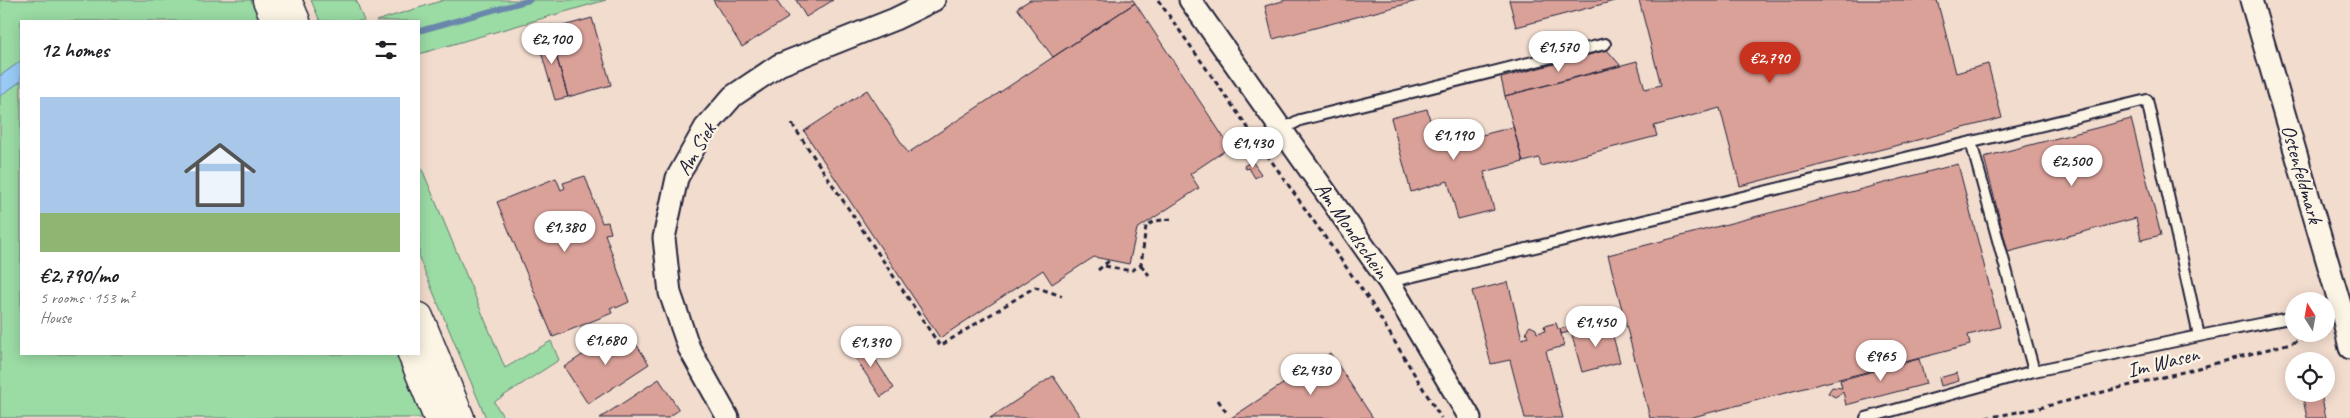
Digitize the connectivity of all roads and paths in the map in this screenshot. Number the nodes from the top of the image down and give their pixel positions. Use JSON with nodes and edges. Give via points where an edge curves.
{"nodes":[{"id":1,"x":267,"y":0,"type":"edge"},
{"id":2,"x":288,"y":0,"type":"edge"},
{"id":3,"x":1158,"y":0,"type":"edge"},
{"id":4,"x":1190,"y":0,"type":"edge"},
{"id":5,"x":2251,"y":0,"type":"edge"},
{"id":6,"x":925,"y":2,"type":"edge"},
{"id":7,"x":276,"y":20,"type":"edge"},
{"id":8,"x":296,"y":20,"type":"edge"},
{"id":9,"x":1604,"y":44,"type":"dead end"},
{"id":10,"x":792,"y":124,"type":"dead end"},
{"id":11,"x":1282,"y":130,"type":"junction"},
{"id":12,"x":1971,"y":142,"type":"junction"},
{"id":13,"x":1171,"y":219,"type":"dead end"},
{"id":14,"x":1110,"y":260,"type":"dead end"},
{"id":15,"x":1141,"y":265,"type":"junction"},
{"id":16,"x":1105,"y":266,"type":"junction"},
{"id":17,"x":1098,"y":270,"type":"dead end"},
{"id":18,"x":1149,"y":275,"type":"dead end"},
{"id":19,"x":1389,"y":282,"type":"junction"},
{"id":20,"x":1062,"y":296,"type":"dead end"},
{"id":21,"x":2340,"y":315,"type":"junction"},
{"id":22,"x":420,"y":319,"type":"edge"},
{"id":23,"x":2285,"y":319,"type":"edge"},
{"id":24,"x":2199,"y":336,"type":"junction"},
{"id":25,"x":2350,"y":348,"type":"edge"},
{"id":26,"x":412,"y":355,"type":"edge"},
{"id":27,"x":2034,"y":371,"type":"junction"},
{"id":28,"x":1218,"y":400,"type":"dead end"},
{"id":29,"x":1228,"y":415,"type":"dead end"},
{"id":30,"x":438,"y":418,"type":"edge"},
{"id":31,"x":460,"y":418,"type":"edge"},
{"id":32,"x":728,"y":418,"type":"edge"},
{"id":33,"x":1441,"y":418,"type":"edge"},
{"id":34,"x":1470,"y":418,"type":"edge"},
{"id":35,"x":1866,"y":418,"type":"edge"},
{"id":36,"x":1986,"y":418,"type":"edge"}],
"edges":[{"from":1,"to":7,"type":"highway"},
{"from":2,"to":8,"type":"highway"},
{"from":3,"to":33,"type":"path","via":[[1370,300]]},
{"from":4,"to":11,"type":"street","name":"Am Mondschein"},
{"from":5,"to":21,"type":"street","name":"Ostenfeldmark"},
{"from":6,"to":32,"type":"street","name":"Am Siek","via":[[895,19],[779,65],[734,96],[705,128],[677,178],[664,238],[670,293],[689,348]]},
{"from":9,"to":11,"type":"lane","via":[[1300,120]]},
{"from":10,"to":20,"type":"path","via":[[940,346],[1035,287]]},
{"from":11,"to":19,"type":"street","name":"Am Mondschein"},
{"from":12,"to":19,"type":"lane"},
{"from":12,"to":24,"type":"lane","via":[[2147,100]]},
{"from":12,"to":27,"type":"lane"},
{"from":13,"to":15,"type":"path","via":[[1146,226]]},
{"from":14,"to":16,"type":"path"},
{"from":15,"to":16,"type":"path","via":[[1131,271]]},
{"from":15,"to":18,"type":"path"},
{"from":16,"to":17,"type":"path"},
{"from":19,"to":34,"type":"street","name":"Am Mondschein"},
{"from":21,"to":25,"type":"street","name":"Ostenfeldmark"},
{"from":21,"to":36,"type":"path","name":"Im Wasen","via":[[2320,336],[2187,372]]},
{"from":22,"to":31,"type":"highway"},
{"from":23,"to":24,"type":"lane"},
{"from":24,"to":27,"type":"lane"},
{"from":26,"to":30,"type":"highway"},
{"from":27,"to":35,"type":"lane"},
{"from":28,"to":29,"type":"path"}]}
